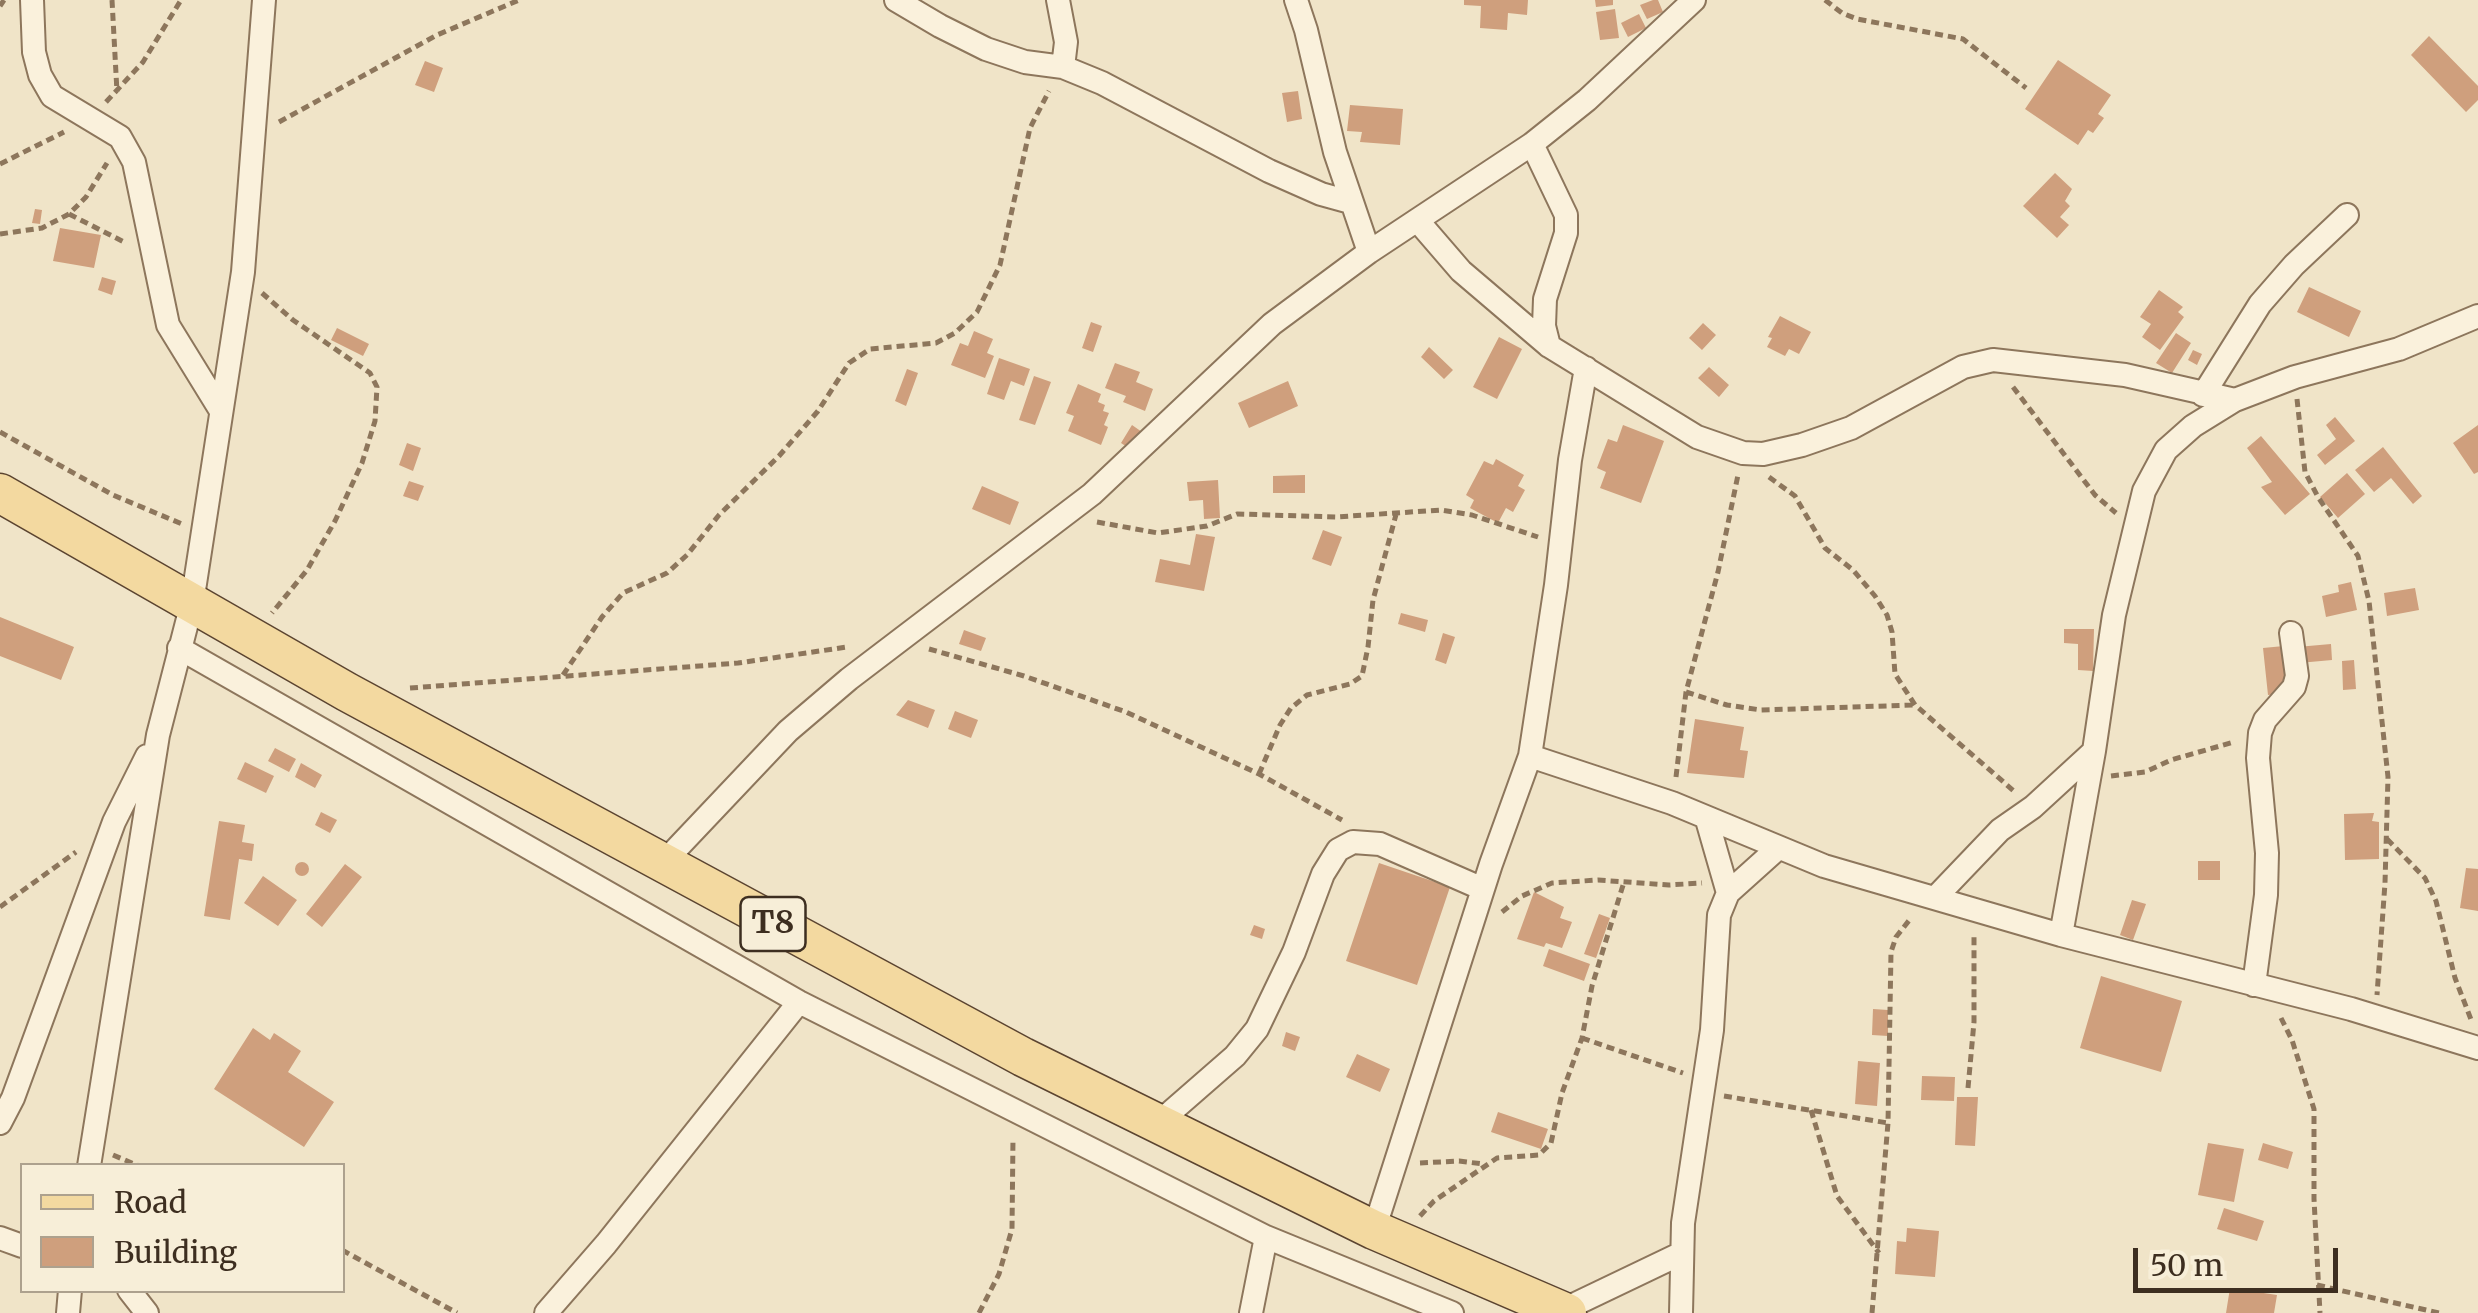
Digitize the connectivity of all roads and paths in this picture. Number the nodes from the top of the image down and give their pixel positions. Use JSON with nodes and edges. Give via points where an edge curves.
{"nodes":[{"id":1,"x":32,"y":0,"type":"edge"},
{"id":2,"x":112,"y":0,"type":"edge"},
{"id":3,"x":181,"y":0,"type":"edge"},
{"id":4,"x":264,"y":0,"type":"edge"},
{"id":5,"x":519,"y":0,"type":"edge"},
{"id":6,"x":896,"y":0,"type":"edge"},
{"id":7,"x":1058,"y":0,"type":"edge"},
{"id":8,"x":1296,"y":0,"type":"edge"},
{"id":9,"x":1694,"y":0,"type":"edge"},
{"id":10,"x":1825,"y":0,"type":"edge"},
{"id":11,"x":1062,"y":67,"type":"junction"},
{"id":12,"x":2026,"y":88,"type":"dead end"},
{"id":13,"x":118,"y":93,"type":"junction"},
{"id":14,"x":88,"y":118,"type":"junction"},
{"id":15,"x":255,"y":136,"type":"junction"},
{"id":16,"x":120,"y":137,"type":"junction"},
{"id":17,"x":1532,"y":144,"type":"junction"},
{"id":18,"x":0,"y":164,"type":"edge"},
{"id":19,"x":1350,"y":202,"type":"junction"},
{"id":20,"x":69,"y":214,"type":"junction"},
{"id":21,"x":2347,"y":215,"type":"dead end"},
{"id":22,"x":1418,"y":220,"type":"junction"},
{"id":23,"x":0,"y":234,"type":"edge"},
{"id":24,"x":1370,"y":252,"type":"junction"},
{"id":25,"x":154,"y":262,"type":"junction"},
{"id":26,"x":242,"y":272,"type":"junction"},
{"id":27,"x":2478,"y":316,"type":"edge"},
{"id":28,"x":1548,"y":346,"type":"junction"},
{"id":29,"x":1994,"y":360,"type":"junction"},
{"id":30,"x":1586,"y":368,"type":"junction"},
{"id":31,"x":2295,"y":376,"type":"junction"},
{"id":32,"x":2203,"y":395,"type":"junction"},
{"id":33,"x":2235,"y":400,"type":"junction"},
{"id":34,"x":221,"y":411,"type":"junction"},
{"id":35,"x":0,"y":432,"type":"edge"},
{"id":36,"x":1742,"y":456,"type":"junction"},
{"id":37,"x":0,"y":493,"type":"edge"},
{"id":38,"x":1397,"y":511,"type":"junction"},
{"id":39,"x":1064,"y":516,"type":"junction"},
{"id":40,"x":2135,"y":529,"type":"junction"},
{"id":41,"x":203,"y":533,"type":"junction"},
{"id":42,"x":1561,"y":545,"type":"junction"},
{"id":43,"x":192,"y":603,"type":"junction"},
{"id":44,"x":2291,"y":634,"type":"dead end"},
{"id":45,"x":251,"y":638,"type":"junction"},
{"id":46,"x":902,"y":640,"type":"junction"},
{"id":47,"x":860,"y":645,"type":"dead end"},
{"id":48,"x":179,"y":648,"type":"junction"},
{"id":49,"x":563,"y":674,"type":"junction"},
{"id":50,"x":402,"y":688,"type":"dead end"},
{"id":51,"x":1686,"y":692,"type":"junction"},
{"id":52,"x":1915,"y":705,"type":"junction"},
{"id":53,"x":2260,"y":733,"type":"junction"},
{"id":54,"x":158,"y":735,"type":"junction"},
{"id":55,"x":2094,"y":751,"type":"junction"},
{"id":56,"x":1530,"y":756,"type":"junction"},
{"id":57,"x":1259,"y":774,"type":"junction"},
{"id":58,"x":2088,"y":780,"type":"junction"},
{"id":59,"x":1672,"y":803,"type":"junction"},
{"id":60,"x":2032,"y":807,"type":"junction"},
{"id":61,"x":1707,"y":820,"type":"junction"},
{"id":62,"x":114,"y":822,"type":"junction"},
{"id":63,"x":2386,"y":839,"type":"junction"},
{"id":64,"x":1380,"y":844,"type":"junction"},
{"id":65,"x":1777,"y":849,"type":"junction"},
{"id":66,"x":663,"y":864,"type":"junction"},
{"id":67,"x":1624,"y":882,"type":"junction"},
{"id":68,"x":1727,"y":887,"type":"junction"},
{"id":69,"x":1483,"y":889,"type":"junction"},
{"id":70,"x":1935,"y":898,"type":"junction"},
{"id":71,"x":0,"y":907,"type":"edge"},
{"id":72,"x":1967,"y":908,"type":"junction"},
{"id":73,"x":1494,"y":921,"type":"dead end"},
{"id":74,"x":2061,"y":936,"type":"junction"},
{"id":75,"x":2260,"y":986,"type":"junction"},
{"id":76,"x":799,"y":1002,"type":"junction"},
{"id":77,"x":2375,"y":1016,"type":"junction"},
{"id":78,"x":2478,"y":1036,"type":"edge"},
{"id":79,"x":1582,"y":1038,"type":"junction"},
{"id":80,"x":2478,"y":1048,"type":"edge"},
{"id":81,"x":1705,"y":1086,"type":"junction"},
{"id":82,"x":1968,"y":1088,"type":"dead end"},
{"id":83,"x":1012,"y":1109,"type":"junction"},
{"id":84,"x":1811,"y":1110,"type":"junction"},
{"id":85,"x":0,"y":1123,"type":"edge"},
{"id":86,"x":1888,"y":1123,"type":"junction"},
{"id":87,"x":1156,"y":1124,"type":"junction"},
{"id":88,"x":89,"y":1163,"type":"edge"},
{"id":89,"x":1396,"y":1164,"type":"junction"},
{"id":90,"x":1486,"y":1164,"type":"junction"},
{"id":91,"x":1386,"y":1236,"type":"junction"},
{"id":92,"x":1266,"y":1238,"type":"junction"},
{"id":93,"x":345,"y":1252,"type":"edge"},
{"id":94,"x":1880,"y":1252,"type":"junction"},
{"id":95,"x":1680,"y":1254,"type":"junction"},
{"id":96,"x":2318,"y":1285,"type":"junction"},
{"id":97,"x":130,"y":1293,"type":"edge"},
{"id":98,"x":1564,"y":1312,"type":"edge"},
{"id":99,"x":147,"y":1313,"type":"edge"},
{"id":100,"x":456,"y":1313,"type":"edge"},
{"id":101,"x":546,"y":1313,"type":"edge"},
{"id":102,"x":979,"y":1313,"type":"edge"},
{"id":103,"x":1250,"y":1313,"type":"edge"},
{"id":104,"x":1452,"y":1313,"type":"edge"},
{"id":105,"x":1680,"y":1313,"type":"edge"},
{"id":106,"x":1872,"y":1313,"type":"edge"},
{"id":107,"x":2320,"y":1313,"type":"edge"},
{"id":108,"x":2439,"y":1313,"type":"edge"}],
"edges":[{"from":1,"to":14,"type":"street","via":[[40,75],[52,96]]},
{"from":2,"to":13,"type":"path"},
{"from":3,"to":13,"type":"path"},
{"from":4,"to":15,"type":"street"},
{"from":5,"to":15,"type":"path","via":[[437,35]]},
{"from":6,"to":11,"type":"street","via":[[986,49]]},
{"from":7,"to":11,"type":"street","via":[[1066,42]]},
{"from":8,"to":19,"type":"street"},
{"from":9,"to":17,"type":"street"},
{"from":10,"to":12,"type":"path","via":[[1858,19],[1964,39]]},
{"from":11,"to":19,"type":"street","via":[[1284,178]]},
{"from":11,"to":49,"type":"path","via":[[1030,128],[1000,265],[977,312],[936,343],[870,350],[849,363],[779,456],[667,574],[623,592]]},
{"from":13,"to":14,"type":"path"},
{"from":14,"to":16,"type":"street"},
{"from":14,"to":18,"type":"path"},
{"from":15,"to":26,"type":"street"},
{"from":16,"to":20,"type":"path"},
{"from":16,"to":25,"type":"street","via":[[134,162]]},
{"from":17,"to":22,"type":"street"},
{"from":17,"to":28,"type":"street","via":[[1566,215],[1545,299]]},
{"from":19,"to":24,"type":"street"},
{"from":20,"to":23,"type":"path","via":[[42,228]]},
{"from":20,"to":25,"type":"path"},
{"from":21,"to":32,"type":"street","via":[[2260,304]]},
{"from":22,"to":24,"type":"street"},
{"from":22,"to":28,"type":"street","via":[[1462,271]]},
{"from":24,"to":39,"type":"street","via":[[1272,324]]},
{"from":25,"to":34,"type":"street","via":[[168,325]]},
{"from":26,"to":34,"type":"street"},
{"from":26,"to":45,"type":"path","via":[[293,320],[370,373],[377,388],[362,463],[335,521],[307,570]]},
{"from":27,"to":31,"type":"street","via":[[2399,350]]},
{"from":28,"to":30,"type":"street"},
{"from":29,"to":32,"type":"street","via":[[2125,375]]},
{"from":29,"to":36,"type":"street","via":[[1963,367],[1851,428],[1802,446]]},
{"from":29,"to":40,"type":"path","via":[[2095,495]]},
{"from":30,"to":36,"type":"street","via":[[1697,437]]},
{"from":30,"to":42,"type":"street"},
{"from":31,"to":33,"type":"street"},
{"from":31,"to":63,"type":"path","via":[[2306,472],[2358,556],[2369,601],[2386,740]]},
{"from":32,"to":33,"type":"street"},
{"from":33,"to":40,"type":"street","via":[[2166,450],[2144,491]]},
{"from":34,"to":41,"type":"street"},
{"from":35,"to":41,"type":"path","via":[[113,494]]},
{"from":36,"to":51,"type":"path"},
{"from":36,"to":52,"type":"path","via":[[1794,496],[1825,548],[1875,596],[1892,632],[1895,674]]},
{"from":37,"to":43,"type":"main road","number":"T8"},
{"from":38,"to":39,"type":"path","via":[[1237,514],[1158,533]]},
{"from":38,"to":42,"type":"path","via":[[1472,515]]},
{"from":38,"to":57,"type":"path","via":[[1373,600],[1362,676],[1307,695],[1291,708]]},
{"from":39,"to":46,"type":"street"},
{"from":40,"to":55,"type":"street","via":[[2114,615]]},
{"from":41,"to":43,"type":"street"},
{"from":42,"to":56,"type":"street"},
{"from":43,"to":45,"type":"main road","number":"T8"},
{"from":43,"to":48,"type":"street"},
{"from":44,"to":53,"type":"street","via":[[2294,687]]},
{"from":45,"to":66,"type":"main road","number":"T8"},
{"from":46,"to":57,"type":"path","via":[[1126,712]]},
{"from":46,"to":66,"type":"street","via":[[788,732]]},
{"from":47,"to":49,"type":"path","via":[[738,662]]},
{"from":48,"to":54,"type":"street"},
{"from":48,"to":76,"type":"street"},
{"from":49,"to":50,"type":"path"},
{"from":51,"to":52,"type":"path","via":[[1761,710]]},
{"from":51,"to":59,"type":"path"},
{"from":52,"to":60,"type":"path"},
{"from":53,"to":58,"type":"path","via":[[2144,772]]},
{"from":53,"to":75,"type":"street","via":[[2266,881]]},
{"from":54,"to":62,"type":"street"},
{"from":54,"to":88,"type":"street"},
{"from":55,"to":58,"type":"street"},
{"from":55,"to":60,"type":"street"},
{"from":56,"to":59,"type":"street"},
{"from":56,"to":69,"type":"street"},
{"from":57,"to":64,"type":"path"},
{"from":58,"to":74,"type":"street"},
{"from":59,"to":61,"type":"street"},
{"from":60,"to":70,"type":"street","via":[[2000,830]]},
{"from":61,"to":65,"type":"street"},
{"from":61,"to":68,"type":"street"},
{"from":62,"to":71,"type":"path"},
{"from":62,"to":85,"type":"street"},
{"from":63,"to":77,"type":"path"},
{"from":63,"to":78,"type":"path","via":[[2425,878],[2436,901]]},
{"from":64,"to":69,"type":"street"},
{"from":64,"to":87,"type":"street","via":[[1354,842],[1338,850],[1257,1030]]},
{"from":65,"to":68,"type":"street"},
{"from":65,"to":70,"type":"street"},
{"from":66,"to":87,"type":"main road","number":"T8"},
{"from":67,"to":68,"type":"path"},
{"from":67,"to":73,"type":"path","via":[[1552,883],[1522,896]]},
{"from":67,"to":79,"type":"path"},
{"from":68,"to":81,"type":"street"},
{"from":69,"to":89,"type":"street"},
{"from":70,"to":72,"type":"street"},
{"from":70,"to":86,"type":"path","via":[[1907,922],[1891,952]]},
{"from":72,"to":74,"type":"street"},
{"from":72,"to":82,"type":"path","via":[[1974,936]]},
{"from":74,"to":75,"type":"street"},
{"from":75,"to":77,"type":"street"},
{"from":75,"to":96,"type":"path","via":[[2292,1040],[2314,1108]]},
{"from":76,"to":83,"type":"street"},
{"from":76,"to":101,"type":"street"},
{"from":77,"to":80,"type":"street"},
{"from":79,"to":81,"type":"path"},
{"from":79,"to":90,"type":"path","via":[[1545,1152]]},
{"from":81,"to":84,"type":"path"},
{"from":81,"to":95,"type":"street"},
{"from":83,"to":92,"type":"street"},
{"from":83,"to":102,"type":"path","via":[[1012,1229]]},
{"from":84,"to":86,"type":"path"},
{"from":84,"to":94,"type":"path","via":[[1836,1196]]},
{"from":86,"to":94,"type":"path"},
{"from":87,"to":91,"type":"main road","number":"T8"},
{"from":89,"to":90,"type":"path"},
{"from":89,"to":91,"type":"street"},
{"from":90,"to":91,"type":"path"},
{"from":91,"to":98,"type":"main road","number":"T8"},
{"from":92,"to":103,"type":"street"},
{"from":92,"to":104,"type":"street"},
{"from":93,"to":100,"type":"path"},
{"from":94,"to":106,"type":"path"},
{"from":95,"to":98,"type":"street"},
{"from":95,"to":105,"type":"street"},
{"from":96,"to":107,"type":"path"},
{"from":96,"to":108,"type":"path"},
{"from":97,"to":99,"type":"street"}]}
